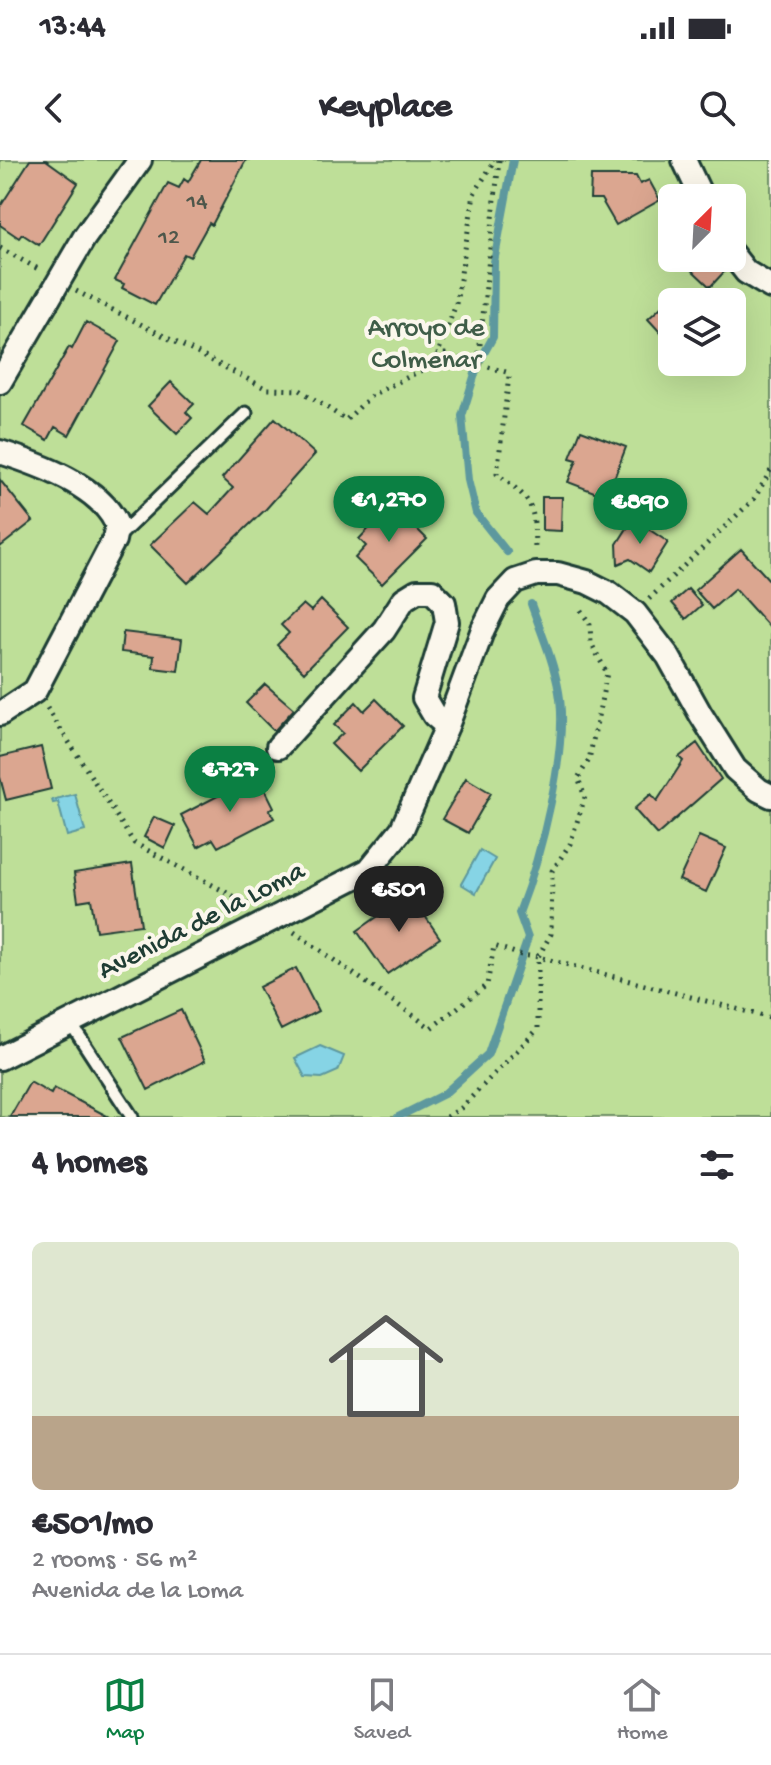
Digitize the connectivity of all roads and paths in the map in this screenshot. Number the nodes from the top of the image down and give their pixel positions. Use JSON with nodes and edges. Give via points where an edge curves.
{"nodes":[{"id":1,"x":140,"y":160,"type":"edge"},
{"id":2,"x":497,"y":160,"type":"edge"},
{"id":3,"x":684,"y":160,"type":"edge"},
{"id":4,"x":695,"y":184,"type":"edge"},
{"id":5,"x":0,"y":248,"type":"edge"},
{"id":6,"x":746,"y":272,"type":"edge"},
{"id":7,"x":60,"y":282,"type":"junction"},
{"id":8,"x":771,"y":287,"type":"edge"},
{"id":9,"x":436,"y":355,"type":"junction"},
{"id":10,"x":478,"y":364,"type":"junction"},
{"id":11,"x":0,"y":382,"type":"edge"},
{"id":12,"x":246,"y":413,"type":"dead end"},
{"id":13,"x":0,"y":452,"type":"edge"},
{"id":14,"x":771,"y":470,"type":"edge"},
{"id":15,"x":114,"y":540,"type":"junction"},
{"id":16,"x":547,"y":574,"type":"junction"},
{"id":17,"x":635,"y":613,"type":"junction"},
{"id":18,"x":0,"y":714,"type":"edge"},
{"id":19,"x":447,"y":726,"type":"junction"},
{"id":20,"x":278,"y":747,"type":"dead end"},
{"id":21,"x":771,"y":796,"type":"edge"},
{"id":22,"x":538,"y":957,"type":"junction"},
{"id":23,"x":771,"y":1018,"type":"edge"},
{"id":24,"x":70,"y":1022,"type":"junction"},
{"id":25,"x":0,"y":1058,"type":"edge"},
{"id":26,"x":132,"y":1117,"type":"edge"},
{"id":27,"x":447,"y":1117,"type":"edge"}],
"edges":[{"from":1,"to":7,"type":"street","via":[[84,238]]},
{"from":2,"to":9,"type":"path","via":[[474,194],[456,304]]},
{"from":2,"to":10,"type":"path"},
{"from":3,"to":4,"type":"street"},
{"from":5,"to":7,"type":"path"},
{"from":6,"to":8,"type":"street"},
{"from":7,"to":9,"type":"path","via":[[267,389],[300,390],[346,420],[372,395],[434,364]]},
{"from":7,"to":11,"type":"street"},
{"from":9,"to":10,"type":"path"},
{"from":10,"to":16,"type":"path","via":[[509,376],[497,474],[525,495],[534,511]]},
{"from":12,"to":15,"type":"lane"},
{"from":13,"to":15,"type":"street","via":[[75,483],[104,504],[117,525]]},
{"from":14,"to":17,"type":"path","via":[[754,499]]},
{"from":15,"to":18,"type":"street","via":[[35,691]]},
{"from":16,"to":17,"type":"street","via":[[587,582]]},
{"from":16,"to":19,"type":"street","name":"Avenida de la Loma","via":[[515,581],[498,599]]},
{"from":16,"to":22,"type":"path","via":[[590,624],[591,643],[607,673],[589,760],[578,778],[585,797],[570,844],[552,871],[551,934]]},
{"from":17,"to":21,"type":"street","via":[[668,656],[735,769]]},
{"from":19,"to":20,"type":"street","via":[[424,698],[447,622],[444,603],[432,591],[417,591],[404,599],[384,630]]},
{"from":19,"to":24,"type":"street","name":"Avenida de la Loma","via":[[402,829],[369,870]]},
{"from":22,"to":23,"type":"path"},
{"from":22,"to":27,"type":"path","via":[[538,1029]]},
{"from":24,"to":25,"type":"street","name":"Avenida de la Loma"},
{"from":24,"to":26,"type":"lane"}]}
